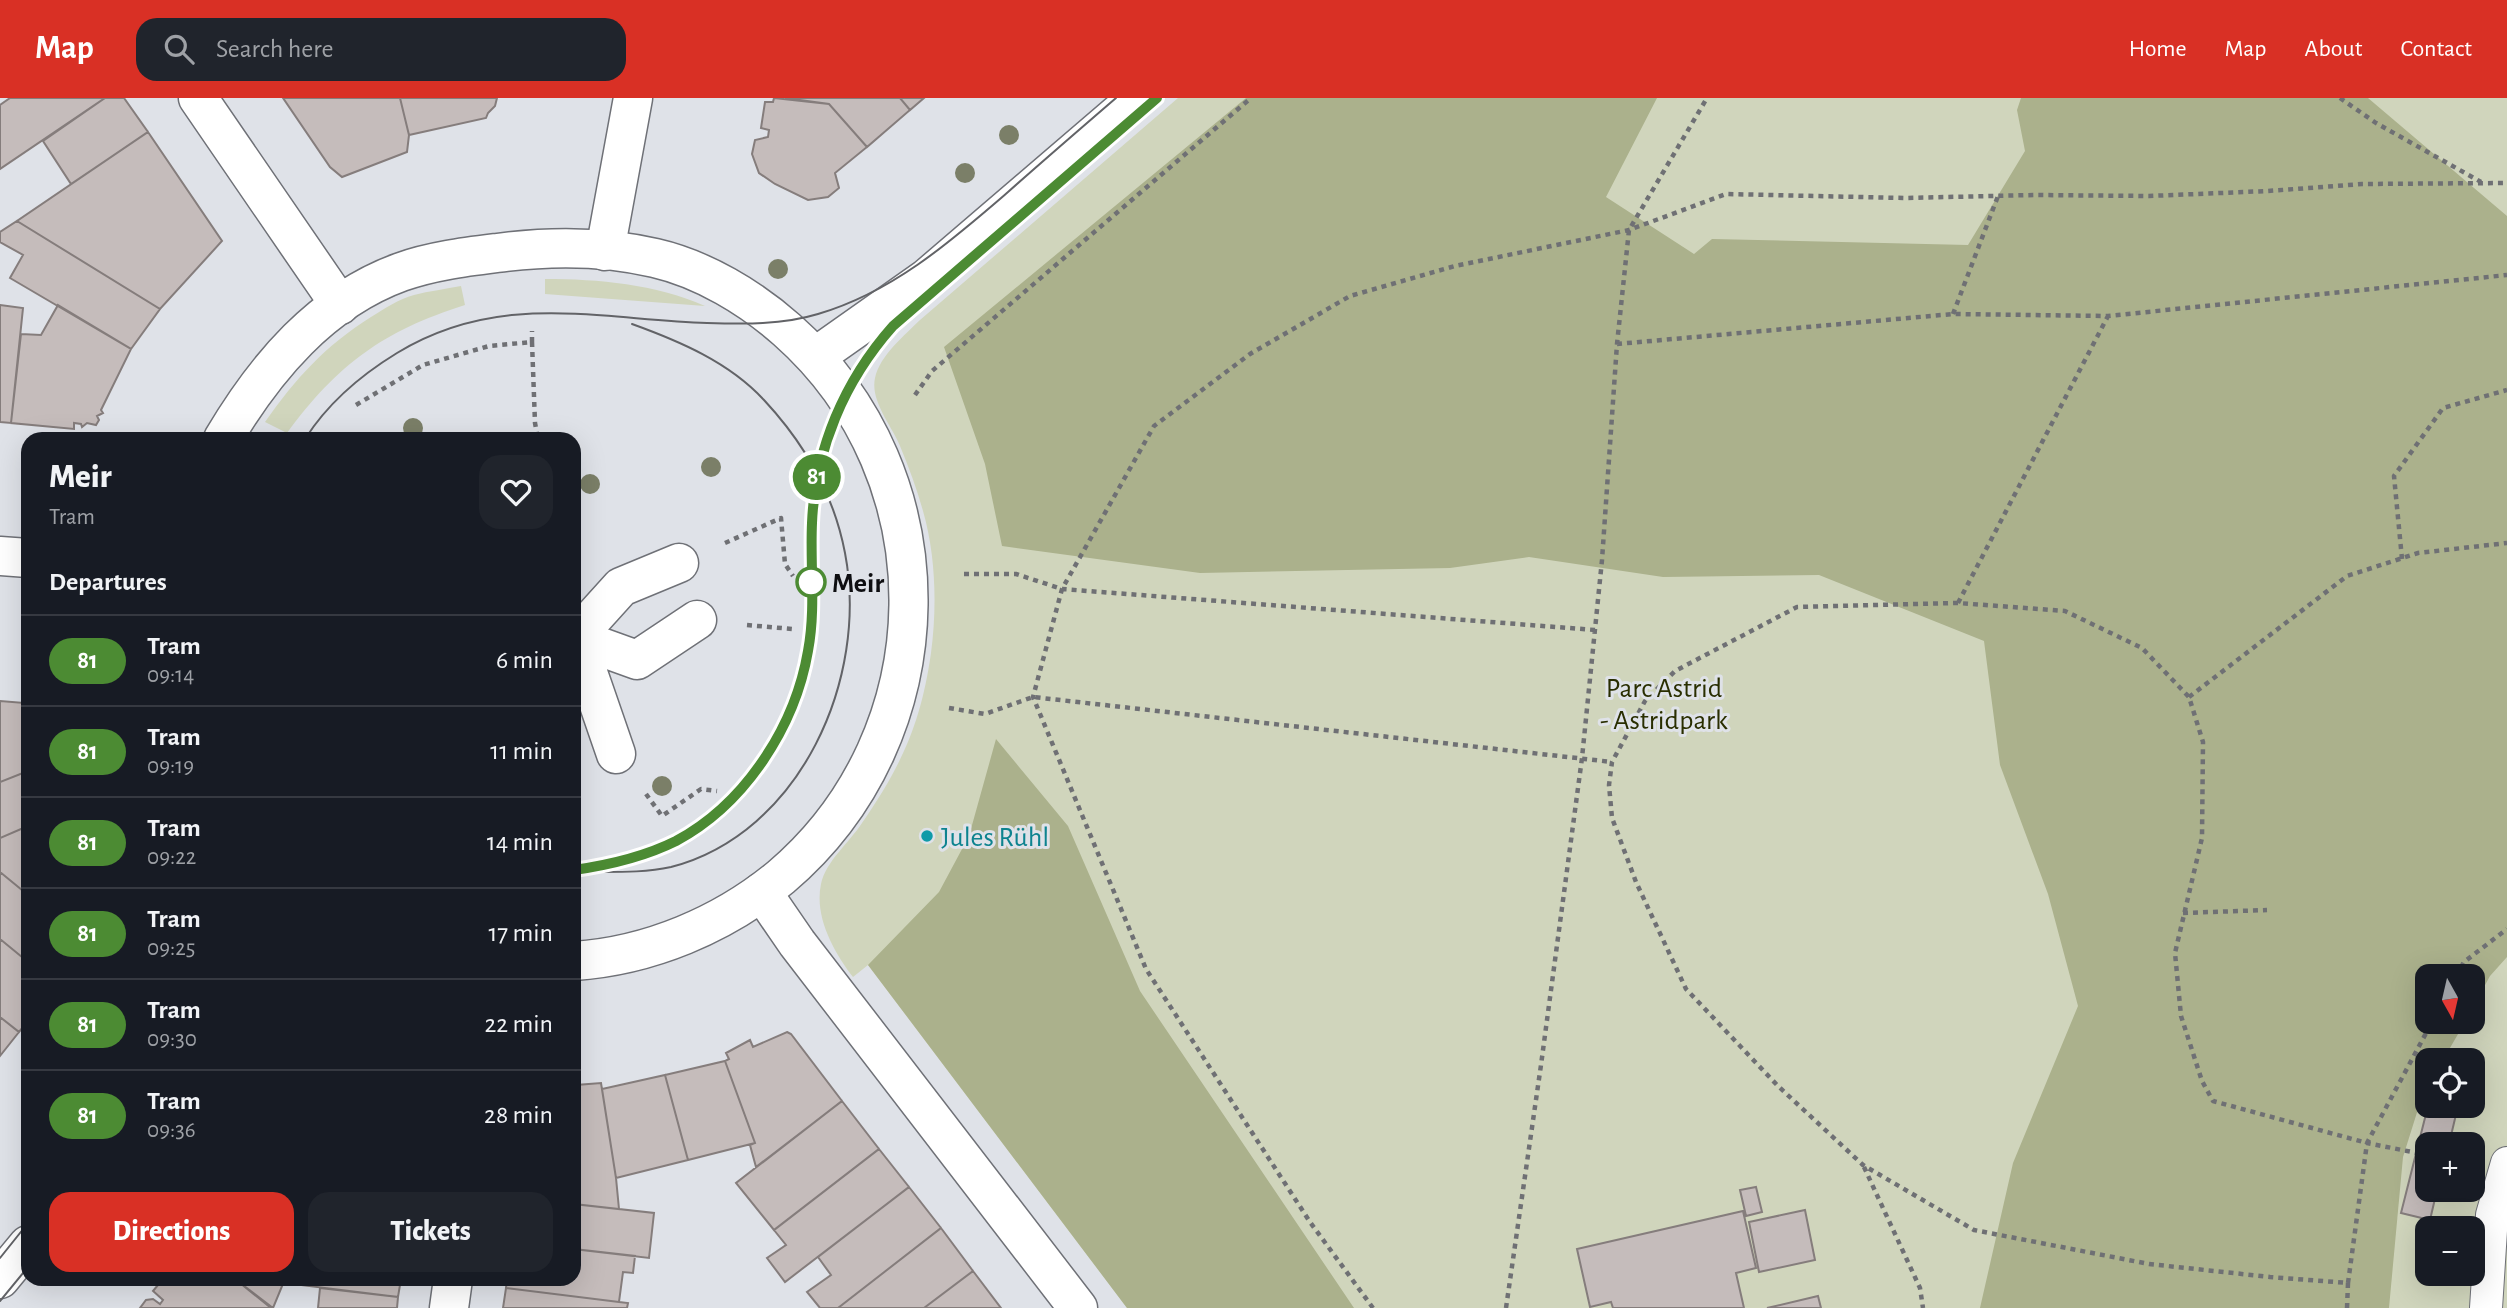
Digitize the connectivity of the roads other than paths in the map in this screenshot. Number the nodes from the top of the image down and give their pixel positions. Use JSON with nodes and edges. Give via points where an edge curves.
{"nodes":[{"id":1,"x":198,"y":98,"type":"edge"},
{"id":2,"x":632,"y":98,"type":"edge"},
{"id":3,"x":1137,"y":98,"type":"edge"},
{"id":4,"x":605,"y":251,"type":"junction"},
{"id":5,"x":340,"y":305,"type":"junction"},
{"id":6,"x":815,"y":357,"type":"junction"},
{"id":7,"x":227,"y":432,"type":"edge"},
{"id":8,"x":0,"y":556,"type":"edge"},
{"id":9,"x":21,"y":558,"type":"edge"},
{"id":10,"x":679,"y":563,"type":"road end"},
{"id":11,"x":697,"y":620,"type":"dead end"},
{"id":12,"x":581,"y":629,"type":"edge"},
{"id":13,"x":581,"y":637,"type":"edge"},
{"id":14,"x":581,"y":652,"type":"edge"},
{"id":15,"x":616,"y":754,"type":"dead end"},
{"id":16,"x":762,"y":892,"type":"junction"},
{"id":17,"x":581,"y":960,"type":"edge"},
{"id":18,"x":2507,"y":1163,"type":"edge"},
{"id":19,"x":21,"y":1254,"type":"edge"},
{"id":20,"x":0,"y":1279,"type":"edge"},
{"id":21,"x":452,"y":1286,"type":"edge"},
{"id":22,"x":449,"y":1308,"type":"edge"},
{"id":23,"x":1078,"y":1308,"type":"edge"},
{"id":24,"x":2486,"y":1308,"type":"edge"}],
"edges":[{"from":1,"to":5,"type":"street"},
{"from":2,"to":4,"type":"street"},
{"from":3,"to":6,"type":"street","via":[[927,278]]},
{"from":4,"to":5,"type":"street","via":[[530,249],[453,258],[402,272]]},
{"from":4,"to":6,"type":"street","via":[[657,258],[727,288],[778,322]]},
{"from":5,"to":7,"type":"street","via":[[272,365]]},
{"from":6,"to":16,"type":"street","via":[[845,394],[872,439],[891,489],[904,535],[908,636],[892,710],[862,779],[809,850]]},
{"from":8,"to":9,"type":"street"},
{"from":10,"to":12,"type":"street","via":[[621,587]]},
{"from":11,"to":13,"type":"street","via":[[637,660]]},
{"from":14,"to":15,"type":"street"},
{"from":16,"to":17,"type":"street","via":[[720,919],[679,937],[635,951]]},
{"from":16,"to":23,"type":"street"},
{"from":18,"to":24,"type":"lane","via":[[2492,1215]]},
{"from":19,"to":20,"type":"street"},
{"from":21,"to":22,"type":"street"}]}
